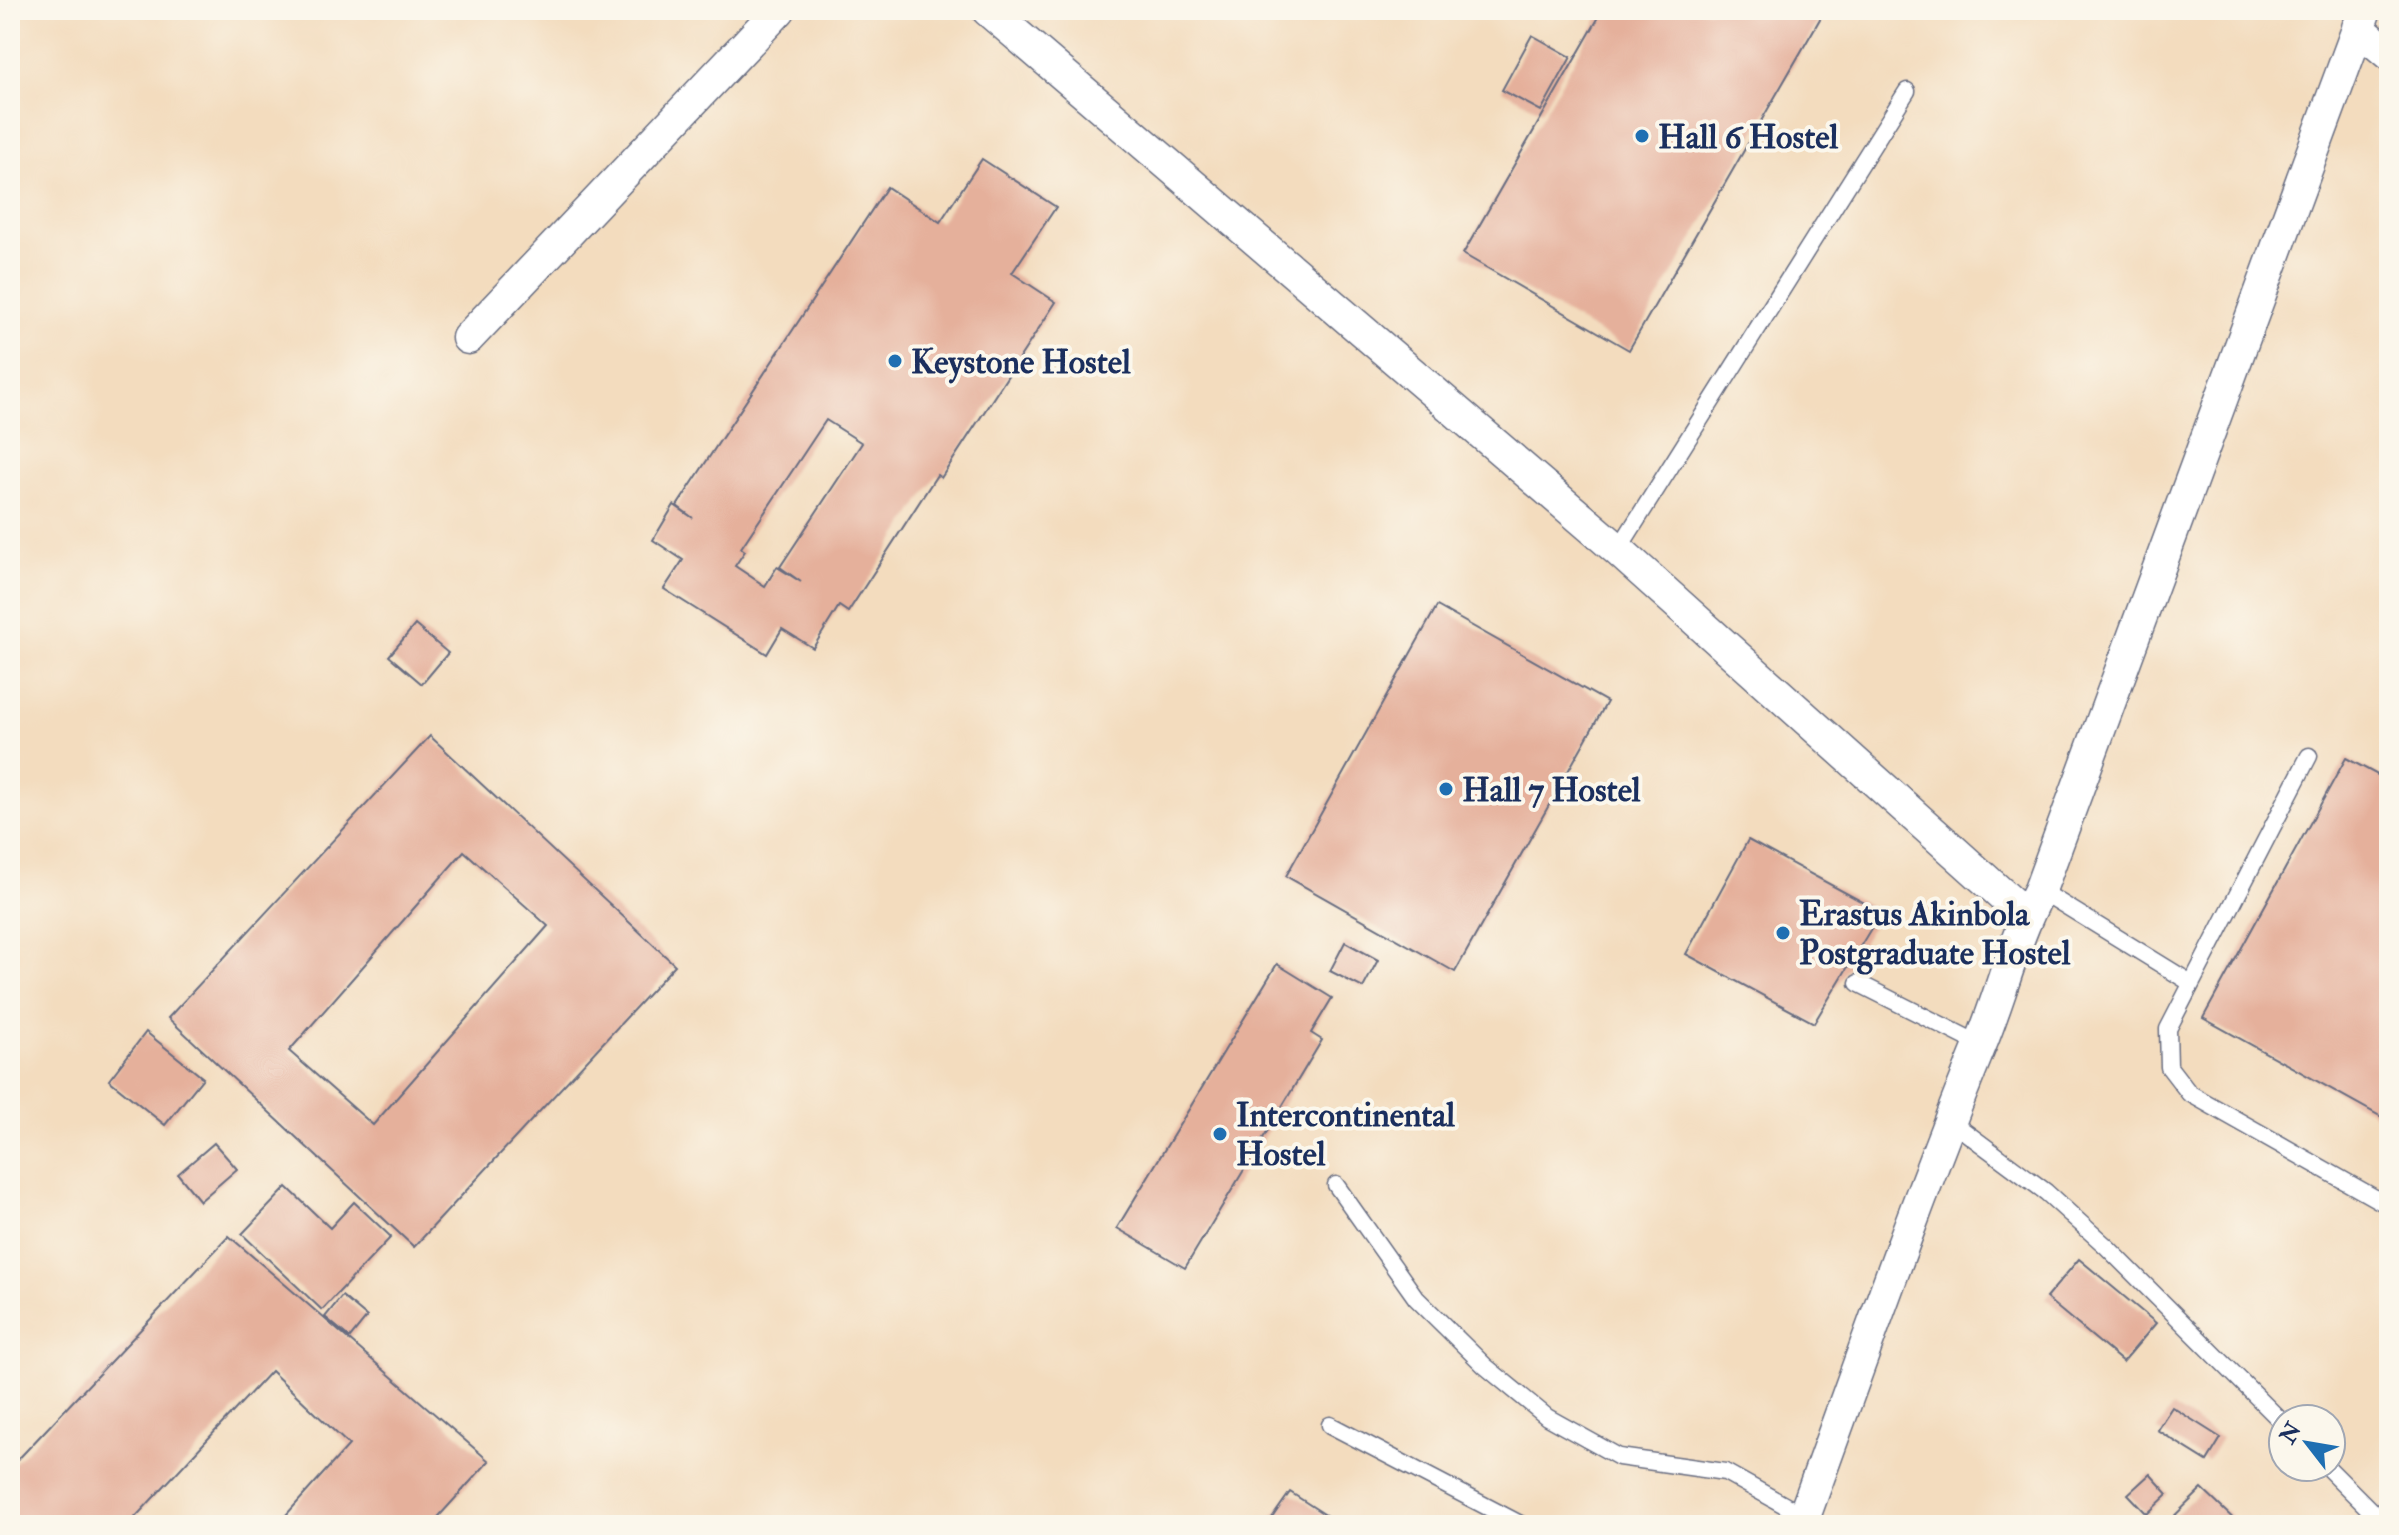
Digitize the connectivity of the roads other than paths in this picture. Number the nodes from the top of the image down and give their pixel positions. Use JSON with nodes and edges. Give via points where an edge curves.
{"nodes":[{"id":1,"x":779,"y":10,"type":"edge"},
{"id":2,"x":988,"y":10,"type":"edge"},
{"id":3,"x":2361,"y":19,"type":"edge"},
{"id":4,"x":2389,"y":54,"type":"edge"},
{"id":5,"x":1907,"y":91,"type":"dead end"},
{"id":6,"x":468,"y":338,"type":"dead end"},
{"id":7,"x":1618,"y":550,"type":"junction"},
{"id":8,"x":2309,"y":756,"type":"dead end"},
{"id":9,"x":2033,"y":903,"type":"junction"},
{"id":10,"x":1858,"y":983,"type":"dead end"},
{"id":11,"x":2191,"y":983,"type":"junction"},
{"id":12,"x":1981,"y":1045,"type":"junction"},
{"id":13,"x":1949,"y":1120,"type":"junction"},
{"id":14,"x":1336,"y":1185,"type":"dead end"},
{"id":15,"x":2389,"y":1206,"type":"edge"},
{"id":16,"x":2267,"y":1407,"type":"edge"},
{"id":17,"x":1330,"y":1425,"type":"dead end"},
{"id":18,"x":2343,"y":1483,"type":"edge"},
{"id":19,"x":1802,"y":1521,"type":"edge"},
{"id":20,"x":1522,"y":1525,"type":"edge"},
{"id":21,"x":2385,"y":1525,"type":"edge"}],
"edges":[{"from":1,"to":6,"type":"street"},
{"from":2,"to":7,"type":"street"},
{"from":3,"to":4,"type":"street"},
{"from":3,"to":9,"type":"street"},
{"from":5,"to":7,"type":"lane"},
{"from":7,"to":9,"type":"street"},
{"from":8,"to":11,"type":"lane"},
{"from":9,"to":11,"type":"lane"},
{"from":9,"to":12,"type":"street"},
{"from":10,"to":12,"type":"lane"},
{"from":11,"to":15,"type":"lane","via":[[2168,1029],[2169,1067],[2189,1093]]},
{"from":12,"to":13,"type":"street"},
{"from":13,"to":16,"type":"lane","via":[[2046,1192],[2097,1238]]},
{"from":13,"to":19,"type":"street"},
{"from":14,"to":19,"type":"lane","via":[[1416,1298],[1547,1417],[1619,1457],[1725,1472]]},
{"from":17,"to":20,"type":"lane"},
{"from":18,"to":21,"type":"lane"}]}
